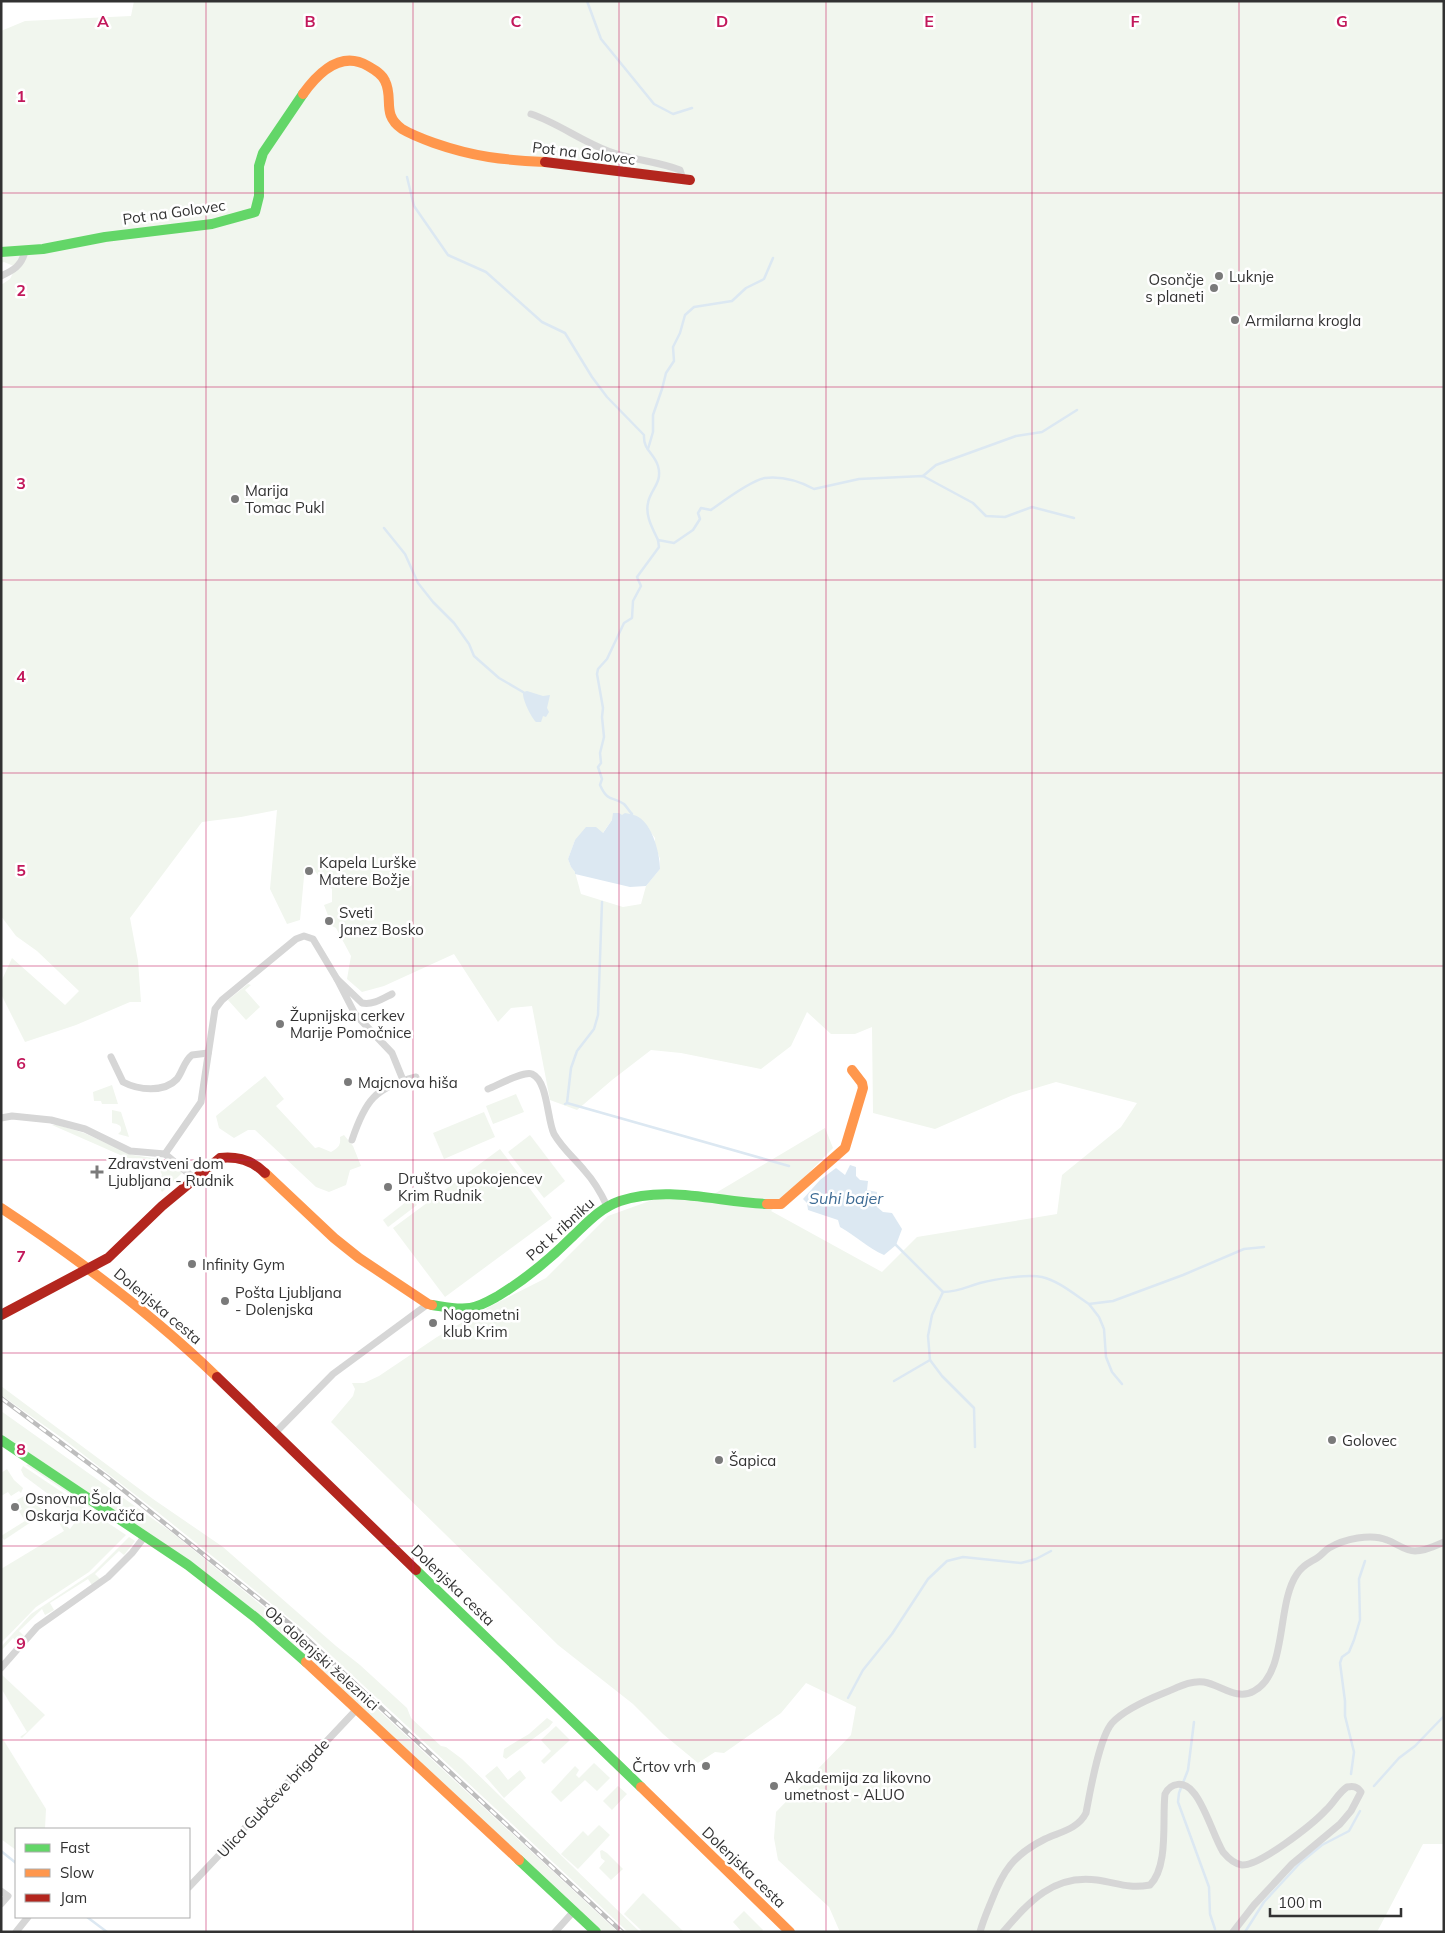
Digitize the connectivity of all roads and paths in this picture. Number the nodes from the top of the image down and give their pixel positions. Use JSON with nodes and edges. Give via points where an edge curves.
{"nodes":[{"id":1,"x":531,"y":114,"type":"dead end"},
{"id":2,"x":686,"y":180,"type":"joint"},
{"id":3,"x":1,"y":252,"type":"edge"},
{"id":4,"x":25,"y":252,"type":"junction"},
{"id":5,"x":1,"y":276,"type":"edge"},
{"id":6,"x":337,"y":979,"type":"junction"},
{"id":7,"x":392,"y":994,"type":"dead end"},
{"id":8,"x":208,"y":1053,"type":"junction"},
{"id":9,"x":111,"y":1057,"type":"dead end"},
{"id":10,"x":852,"y":1070,"type":"dead end"},
{"id":11,"x":416,"y":1077,"type":"dead end"},
{"id":12,"x":403,"y":1080,"type":"junction"},
{"id":13,"x":488,"y":1090,"type":"dead end"},
{"id":14,"x":1,"y":1118,"type":"edge"},
{"id":15,"x":352,"y":1140,"type":"dead end"},
{"id":16,"x":165,"y":1154,"type":"junction"},
{"id":17,"x":195,"y":1179,"type":"junction"},
{"id":18,"x":607,"y":1206,"type":"junction"},
{"id":19,"x":1,"y":1208,"type":"edge"},
{"id":20,"x":88,"y":1268,"type":"junction"},
{"id":21,"x":428,"y":1304,"type":"junction"},
{"id":22,"x":1,"y":1315,"type":"edge"},
{"id":23,"x":275,"y":1432,"type":"junction"},
{"id":24,"x":1,"y":1440,"type":"edge"},
{"id":25,"x":145,"y":1536,"type":"junction"},
{"id":26,"x":1444,"y":1542,"type":"edge"},
{"id":27,"x":1,"y":1668,"type":"edge"},
{"id":28,"x":357,"y":1709,"type":"junction"},
{"id":29,"x":190,"y":1886,"type":"edge"},
{"id":30,"x":1,"y":1891,"type":"edge"},
{"id":31,"x":1,"y":1904,"type":"edge"},
{"id":32,"x":574,"y":1911,"type":"junction"},
{"id":33,"x":27,"y":1918,"type":"edge"},
{"id":34,"x":16,"y":1932,"type":"edge"},
{"id":35,"x":555,"y":1932,"type":"edge"},
{"id":36,"x":596,"y":1932,"type":"edge"},
{"id":37,"x":790,"y":1932,"type":"edge"},
{"id":38,"x":980,"y":1932,"type":"edge"},
{"id":39,"x":1003,"y":1932,"type":"edge"},
{"id":40,"x":1233,"y":1932,"type":"edge"}],
"edges":[{"from":1,"to":2,"type":"street","via":[[550,120],[620,156],[680,170]]},
{"from":2,"to":4,"type":"street","name":"Pot na Golovec","via":[[500,160],[428,141],[395,122],[389,113],[385,80],[379,72],[360,62],[346,60],[321,72],[268,143],[260,158],[260,195],[255,212],[212,224],[106,237]]},
{"from":3,"to":4,"type":"street","name":"Pot na Golovec"},
{"from":4,"to":5,"type":"street","via":[[16,269]]},
{"from":6,"to":7,"type":"street","via":[[362,1003]]},
{"from":6,"to":8,"type":"street","via":[[313,940],[304,936],[296,940],[218,1005]]},
{"from":6,"to":12,"type":"street","via":[[355,1014],[392,1053]]},
{"from":8,"to":9,"type":"street","via":[[192,1055],[171,1084],[151,1088],[123,1082]]},
{"from":8,"to":16,"type":"street","via":[[201,1102]]},
{"from":10,"to":18,"type":"street","name":"Pot k ribniku","via":[[863,1088],[845,1148],[781,1204],[651,1194]]},
{"from":11,"to":12,"type":"street"},
{"from":12,"to":15,"type":"street","via":[[381,1091],[364,1108]]},
{"from":13,"to":18,"type":"street","via":[[522,1074],[530,1073],[537,1078],[554,1133],[601,1193]]},
{"from":14,"to":16,"type":"street","via":[[51,1120],[85,1129],[130,1151]]},
{"from":16,"to":17,"type":"street"},
{"from":17,"to":20,"type":"street","name":"Dolenjska cesta","via":[[115,1252]]},
{"from":17,"to":21,"type":"street","name":"Dolenjska cesta","via":[[220,1158],[248,1160],[358,1258]]},
{"from":18,"to":21,"type":"street","name":"Pot k ribniku","via":[[545,1264],[489,1300],[472,1308]]},
{"from":19,"to":20,"type":"street","name":"Dolenjska cesta"},
{"from":20,"to":22,"type":"street"},
{"from":20,"to":23,"type":"street","name":"Dolenjska cesta","via":[[156,1321]]},
{"from":21,"to":23,"type":"street","via":[[333,1374]]},
{"from":23,"to":37,"type":"street","name":"Dolenjska cesta"},
{"from":24,"to":25,"type":"street","name":"Ob dolenjski železnici"},
{"from":25,"to":27,"type":"street","via":[[108,1577],[37,1627]]},
{"from":25,"to":28,"type":"street","name":"Ob dolenjski železnici","via":[[242,1607]]},
{"from":26,"to":38,"type":"street","via":[[1414,1551],[1373,1537],[1328,1548],[1318,1558],[1305,1563],[1293,1581],[1277,1656],[1264,1684],[1247,1694],[1237,1694],[1213,1684],[1193,1682],[1154,1697],[1112,1723],[1102,1744],[1082,1822],[1043,1840],[1011,1863],[997,1886]]},
{"from":28,"to":29,"type":"street","name":"Ulica Gubčeve brigade"},
{"from":28,"to":32,"type":"street","name":"Ob dolenjski železnici"},
{"from":30,"to":31,"type":"street","via":[[8,1896]]},
{"from":32,"to":35,"type":"street"},
{"from":32,"to":36,"type":"street","name":"Ob dolenjski železnici"},
{"from":33,"to":34,"type":"street"},
{"from":39,"to":40,"type":"street","via":[[1038,1895],[1066,1881],[1094,1880],[1131,1887],[1150,1885],[1160,1868],[1165,1794],[1174,1784],[1193,1791],[1223,1852],[1243,1865],[1259,1860],[1289,1841],[1318,1818],[1347,1787],[1356,1787],[1360,1792],[1340,1824],[1292,1864]]}]}
